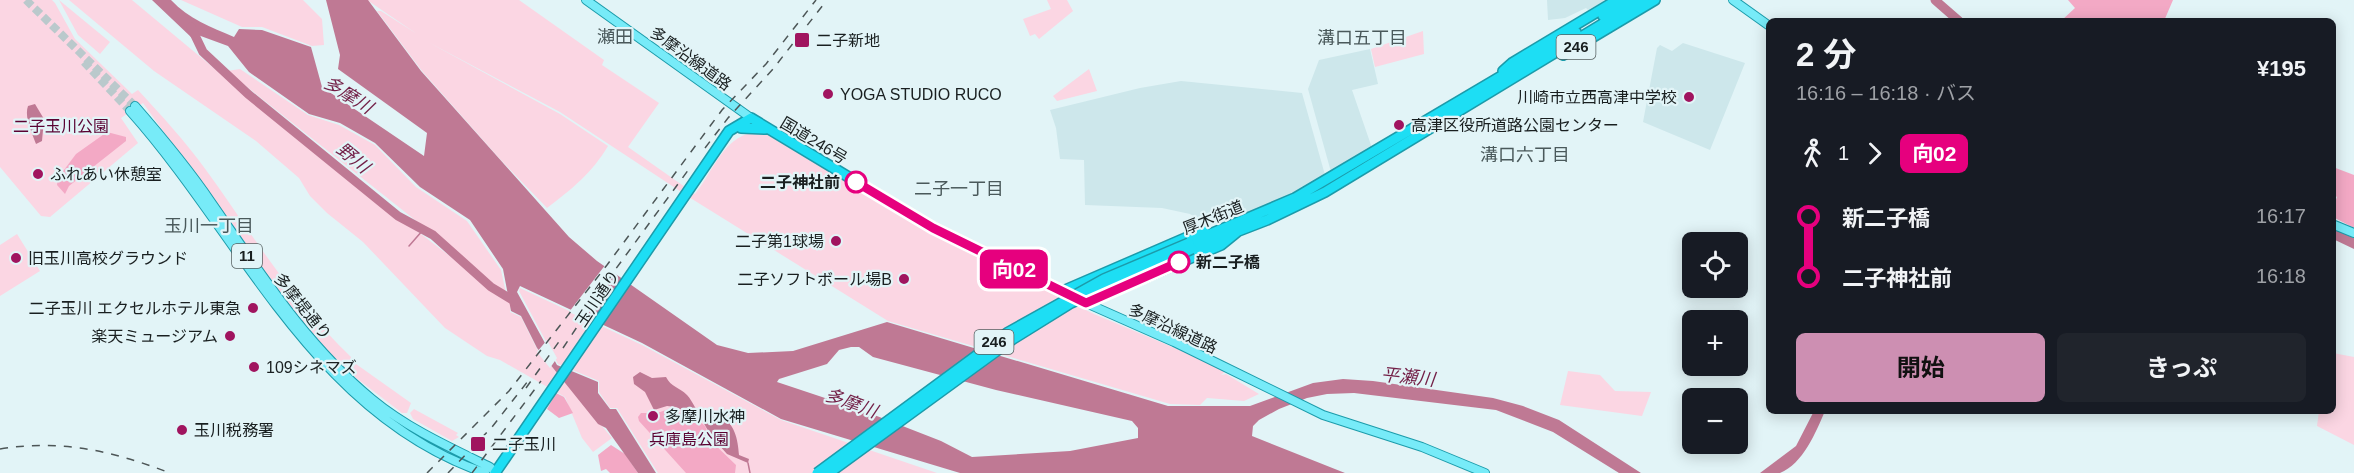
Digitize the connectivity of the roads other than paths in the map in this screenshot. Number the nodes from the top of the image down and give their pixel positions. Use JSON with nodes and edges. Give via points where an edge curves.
{"nodes":[{"id":1,"x":586,"y":0,"type":"edge"},
{"id":2,"x":1617,"y":0,"type":"edge"},
{"id":3,"x":1629,"y":0,"type":"edge"},
{"id":4,"x":1642,"y":0,"type":"edge"},
{"id":5,"x":1655,"y":0,"type":"edge"},
{"id":6,"x":1733,"y":0,"type":"edge"},
{"id":7,"x":1766,"y":24,"type":"edge"},
{"id":8,"x":1561,"y":45,"type":"junction"},
{"id":9,"x":1493,"y":85,"type":"junction"},
{"id":10,"x":745,"y":121,"type":"junction"},
{"id":11,"x":723,"y":141,"type":"junction"},
{"id":12,"x":2336,"y":226,"type":"edge"},
{"id":13,"x":1235,"y":228,"type":"junction"},
{"id":14,"x":2354,"y":233,"type":"edge"},
{"id":15,"x":1191,"y":246,"type":"junction"},
{"id":16,"x":1063,"y":291,"type":"junction"},
{"id":17,"x":1086,"y":303,"type":"junction"},
{"id":18,"x":485,"y":473,"type":"edge"},
{"id":19,"x":495,"y":473,"type":"edge"},
{"id":20,"x":816,"y":473,"type":"edge"},
{"id":21,"x":829,"y":473,"type":"edge"},
{"id":22,"x":1485,"y":473,"type":"edge"}],
"edges":[{"from":1,"to":10,"type":"main road","name":"多摩沿線道路"},
{"from":2,"to":9,"type":"highway","number":"246","via":[[1512,63]]},
{"from":3,"to":8,"type":"highway","name":"厚木街道","number":"246"},
{"from":4,"to":8,"type":"highway","name":"厚木街道","number":"246"},
{"from":5,"to":9,"type":"highway","number":"246","via":[[1519,80]]},
{"from":6,"to":7,"type":"main road"},
{"from":8,"to":9,"type":"highway","name":"厚木街道","number":"246"},
{"from":9,"to":13,"type":"highway","name":"厚木街道","number":"246","via":[[1325,192]]},
{"from":10,"to":11,"type":"highway","name":"玉川通り"},
{"from":10,"to":11,"type":"highway","name":"玉川通り","via":[[729,131]]},
{"from":10,"to":16,"type":"highway","name":"国道246号","via":[[770,131],[933,228]]},
{"from":11,"to":19,"type":"highway","name":"玉川通り"},
{"from":12,"to":14,"type":"main road"},
{"from":13,"to":15,"type":"highway","name":"厚木街道","number":"246"},
{"from":13,"to":16,"type":"highway","number":"246","via":[[1213,227]]},
{"from":13,"to":17,"type":"highway","number":"246","via":[[1221,245]]},
{"from":15,"to":20,"type":"highway","name":"厚木街道","number":"246","bridge":true,"via":[[1104,279],[1007,333]]},
{"from":15,"to":21,"type":"highway","name":"厚木街道","number":"246","bridge":true,"via":[[1071,303],[1013,339]]},
{"from":16,"to":17,"type":"highway","name":"国道246号"},
{"from":17,"to":22,"type":"main road","name":"多摩沿線道路","via":[[1323,415]]},
{"from":18,"to":19,"type":"main road","name":"多摩堤通り","number":"11","via":[[399,427],[330,370],[271,301],[132,109],[183,163],[277,297],[335,366],[403,422]]}]}
